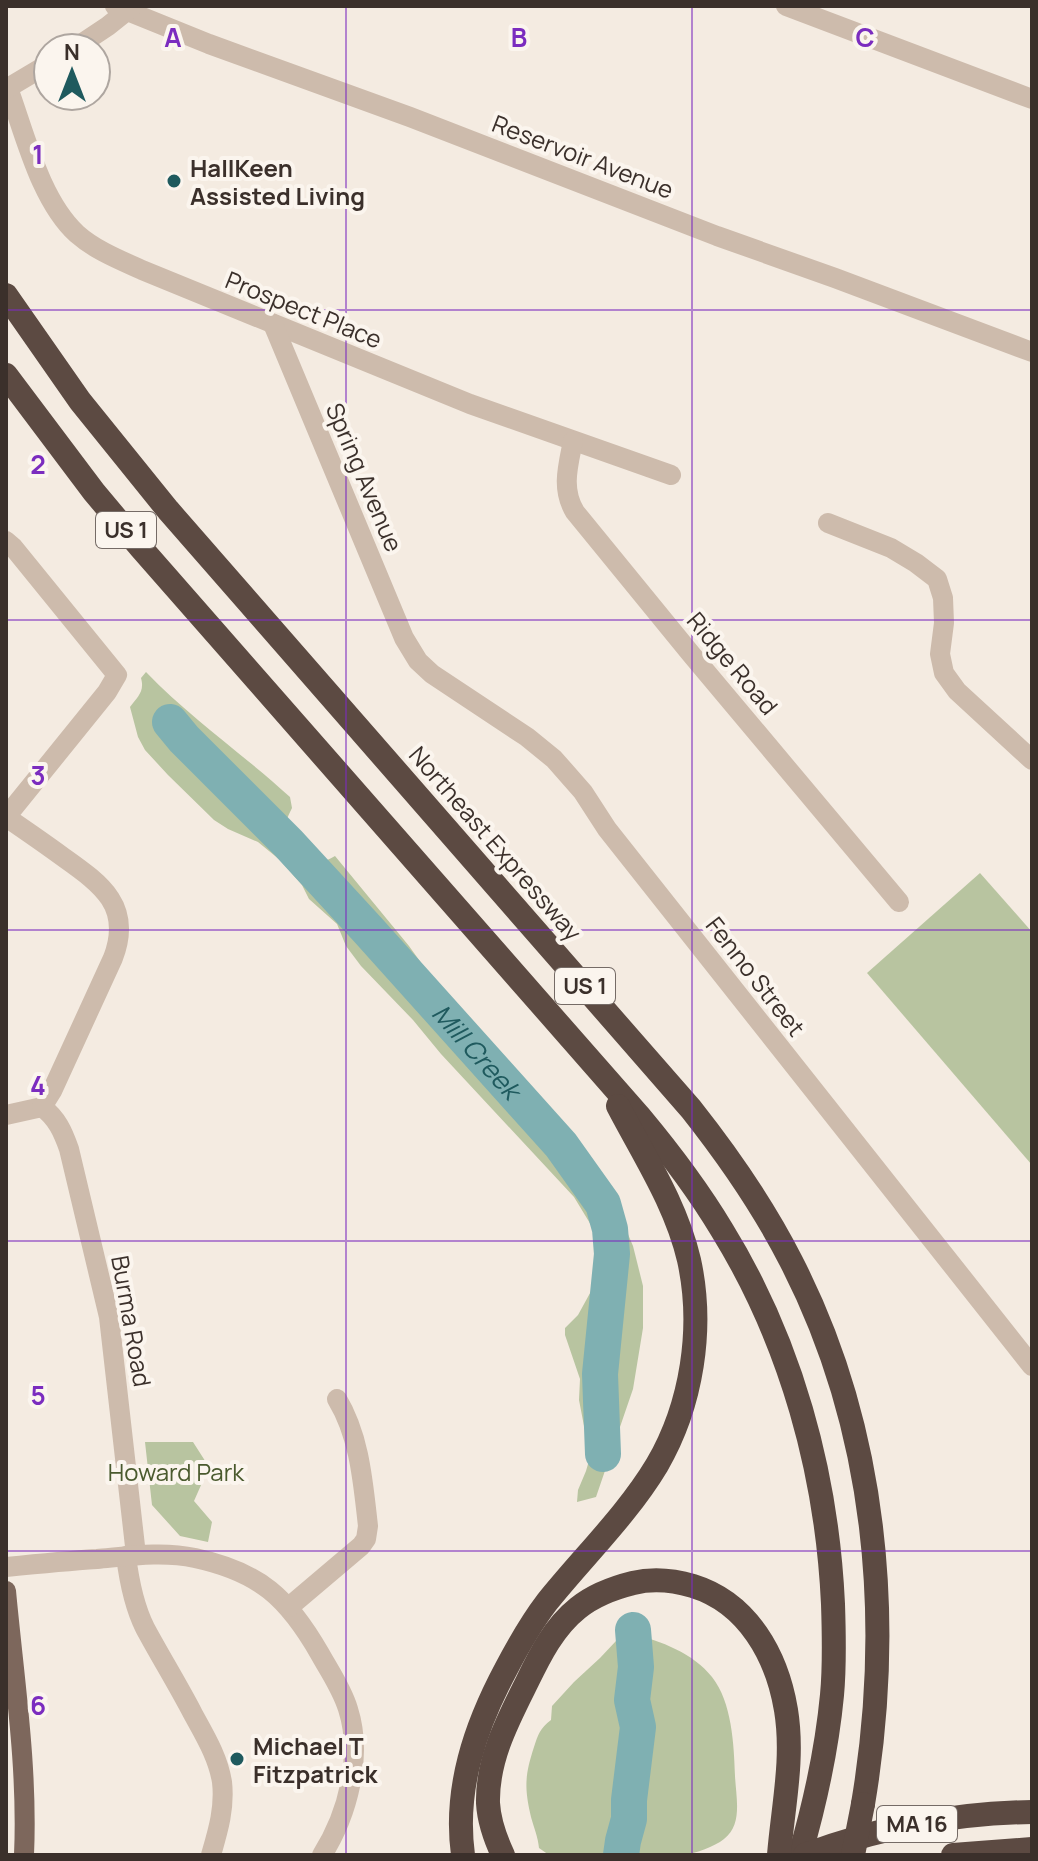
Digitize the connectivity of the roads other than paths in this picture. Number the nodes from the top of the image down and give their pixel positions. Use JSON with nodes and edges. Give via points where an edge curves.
{"nodes":[{"id":1,"x":786,"y":6,"type":"edge"},
{"id":2,"x":125,"y":8,"type":"edge"},
{"id":3,"x":95,"y":32,"type":"edge"},
{"id":4,"x":32,"y":74,"type":"edge"},
{"id":5,"x":7,"y":89,"type":"edge"},
{"id":6,"x":1032,"y":99,"type":"edge"},
{"id":7,"x":6,"y":295,"type":"edge"},
{"id":8,"x":273,"y":324,"type":"junction"},
{"id":9,"x":1032,"y":352,"type":"edge"},
{"id":10,"x":6,"y":375,"type":"edge"},
{"id":11,"x":573,"y":441,"type":"junction"},
{"id":12,"x":671,"y":475,"type":"dead end"},
{"id":13,"x":828,"y":523,"type":"dead end"},
{"id":14,"x":6,"y":541,"type":"edge"},
{"id":15,"x":410,"y":650,"type":"joint"},
{"id":16,"x":1032,"y":760,"type":"edge"},
{"id":17,"x":6,"y":817,"type":"edge"},
{"id":18,"x":899,"y":902,"type":"dead end"},
{"id":19,"x":600,"y":1072,"type":"junction"},
{"id":20,"x":42,"y":1107,"type":"junction"},
{"id":21,"x":6,"y":1115,"type":"edge"},
{"id":22,"x":1032,"y":1366,"type":"edge"},
{"id":23,"x":337,"y":1399,"type":"dead end"},
{"id":24,"x":131,"y":1556,"type":"junction"},
{"id":25,"x":6,"y":1567,"type":"edge"},
{"id":26,"x":6,"y":1591,"type":"edge"},
{"id":27,"x":289,"y":1607,"type":"junction"},
{"id":28,"x":1032,"y":1812,"type":"edge"},
{"id":29,"x":1032,"y":1849,"type":"edge"},
{"id":30,"x":24,"y":1855,"type":"edge"},
{"id":31,"x":211,"y":1855,"type":"edge"},
{"id":32,"x":322,"y":1855,"type":"edge"},
{"id":33,"x":463,"y":1855,"type":"edge"},
{"id":34,"x":503,"y":1855,"type":"edge"},
{"id":35,"x":779,"y":1855,"type":"edge"},
{"id":36,"x":803,"y":1855,"type":"edge"},
{"id":37,"x":853,"y":1855,"type":"edge"},
{"id":38,"x":953,"y":1855,"type":"edge"}],
"edges":[{"from":1,"to":6,"type":"street"},
{"from":2,"to":3,"type":"street"},
{"from":2,"to":9,"type":"street","name":"Reservoir Avenue"},
{"from":4,"to":5,"type":"street"},
{"from":5,"to":8,"type":"street","name":"Prospect Place","via":[[42,182],[76,233],[129,264]]},
{"from":7,"to":37,"type":"highway","name":"Northeast Expressway","number":"US 1","bridge":true,"via":[[80,401],[168,510],[691,1109],[774,1230],[834,1365],[869,1506],[878,1665]]},
{"from":8,"to":11,"type":"street","name":"Prospect Place"},
{"from":8,"to":15,"type":"street","name":"Spring Avenue"},
{"from":10,"to":19,"type":"highway","number":"US 1","via":[[141,548]]},
{"from":11,"to":12,"type":"street","name":"Prospect Place"},
{"from":11,"to":18,"type":"street","name":"Ridge Road","via":[[566,482],[575,512]]},
{"from":13,"to":16,"type":"street","via":[[891,548],[937,579],[943,598],[944,673]]},
{"from":14,"to":17,"type":"street","via":[[117,675]]},
{"from":15,"to":22,"type":"street","name":"Fenno Street","via":[[438,679],[535,743],[572,778]]},
{"from":17,"to":20,"type":"street","via":[[99,884],[119,920],[113,958]]},
{"from":19,"to":33,"type":"highway","via":[[670,1202],[684,1241],[694,1299],[692,1366],[680,1412],[656,1467],[538,1614],[488,1703],[464,1782]]},
{"from":19,"to":36,"type":"highway","number":"US 1","via":[[684,1172],[724,1232],[772,1326],[806,1428],[827,1531],[834,1637],[831,1709]]},
{"from":20,"to":21,"type":"street"},
{"from":20,"to":24,"type":"street","name":"Burma Road","via":[[59,1126],[69,1149],[106,1303]]},
{"from":23,"to":27,"type":"street","via":[[352,1429],[367,1535],[361,1546]]},
{"from":24,"to":25,"type":"street"},
{"from":24,"to":27,"type":"street","via":[[181,1556],[223,1566],[263,1585]]},
{"from":24,"to":31,"type":"street","name":"Burma Road","via":[[132,1588],[141,1618],[217,1764],[223,1808]]},
{"from":26,"to":30,"type":"main road","via":[[22,1756]]},
{"from":27,"to":32,"type":"street","via":[[339,1687],[352,1728],[348,1795]]},
{"from":28,"to":36,"type":"highway","number":"MA 16","via":[[926,1822]]},
{"from":29,"to":38,"type":"highway","number":"MA 16"},
{"from":34,"to":35,"type":"highway","via":[[491,1823],[489,1785],[511,1714],[544,1650],[562,1623],[595,1596],[662,1579],[702,1589],[738,1611],[771,1658],[788,1725]]}]}
